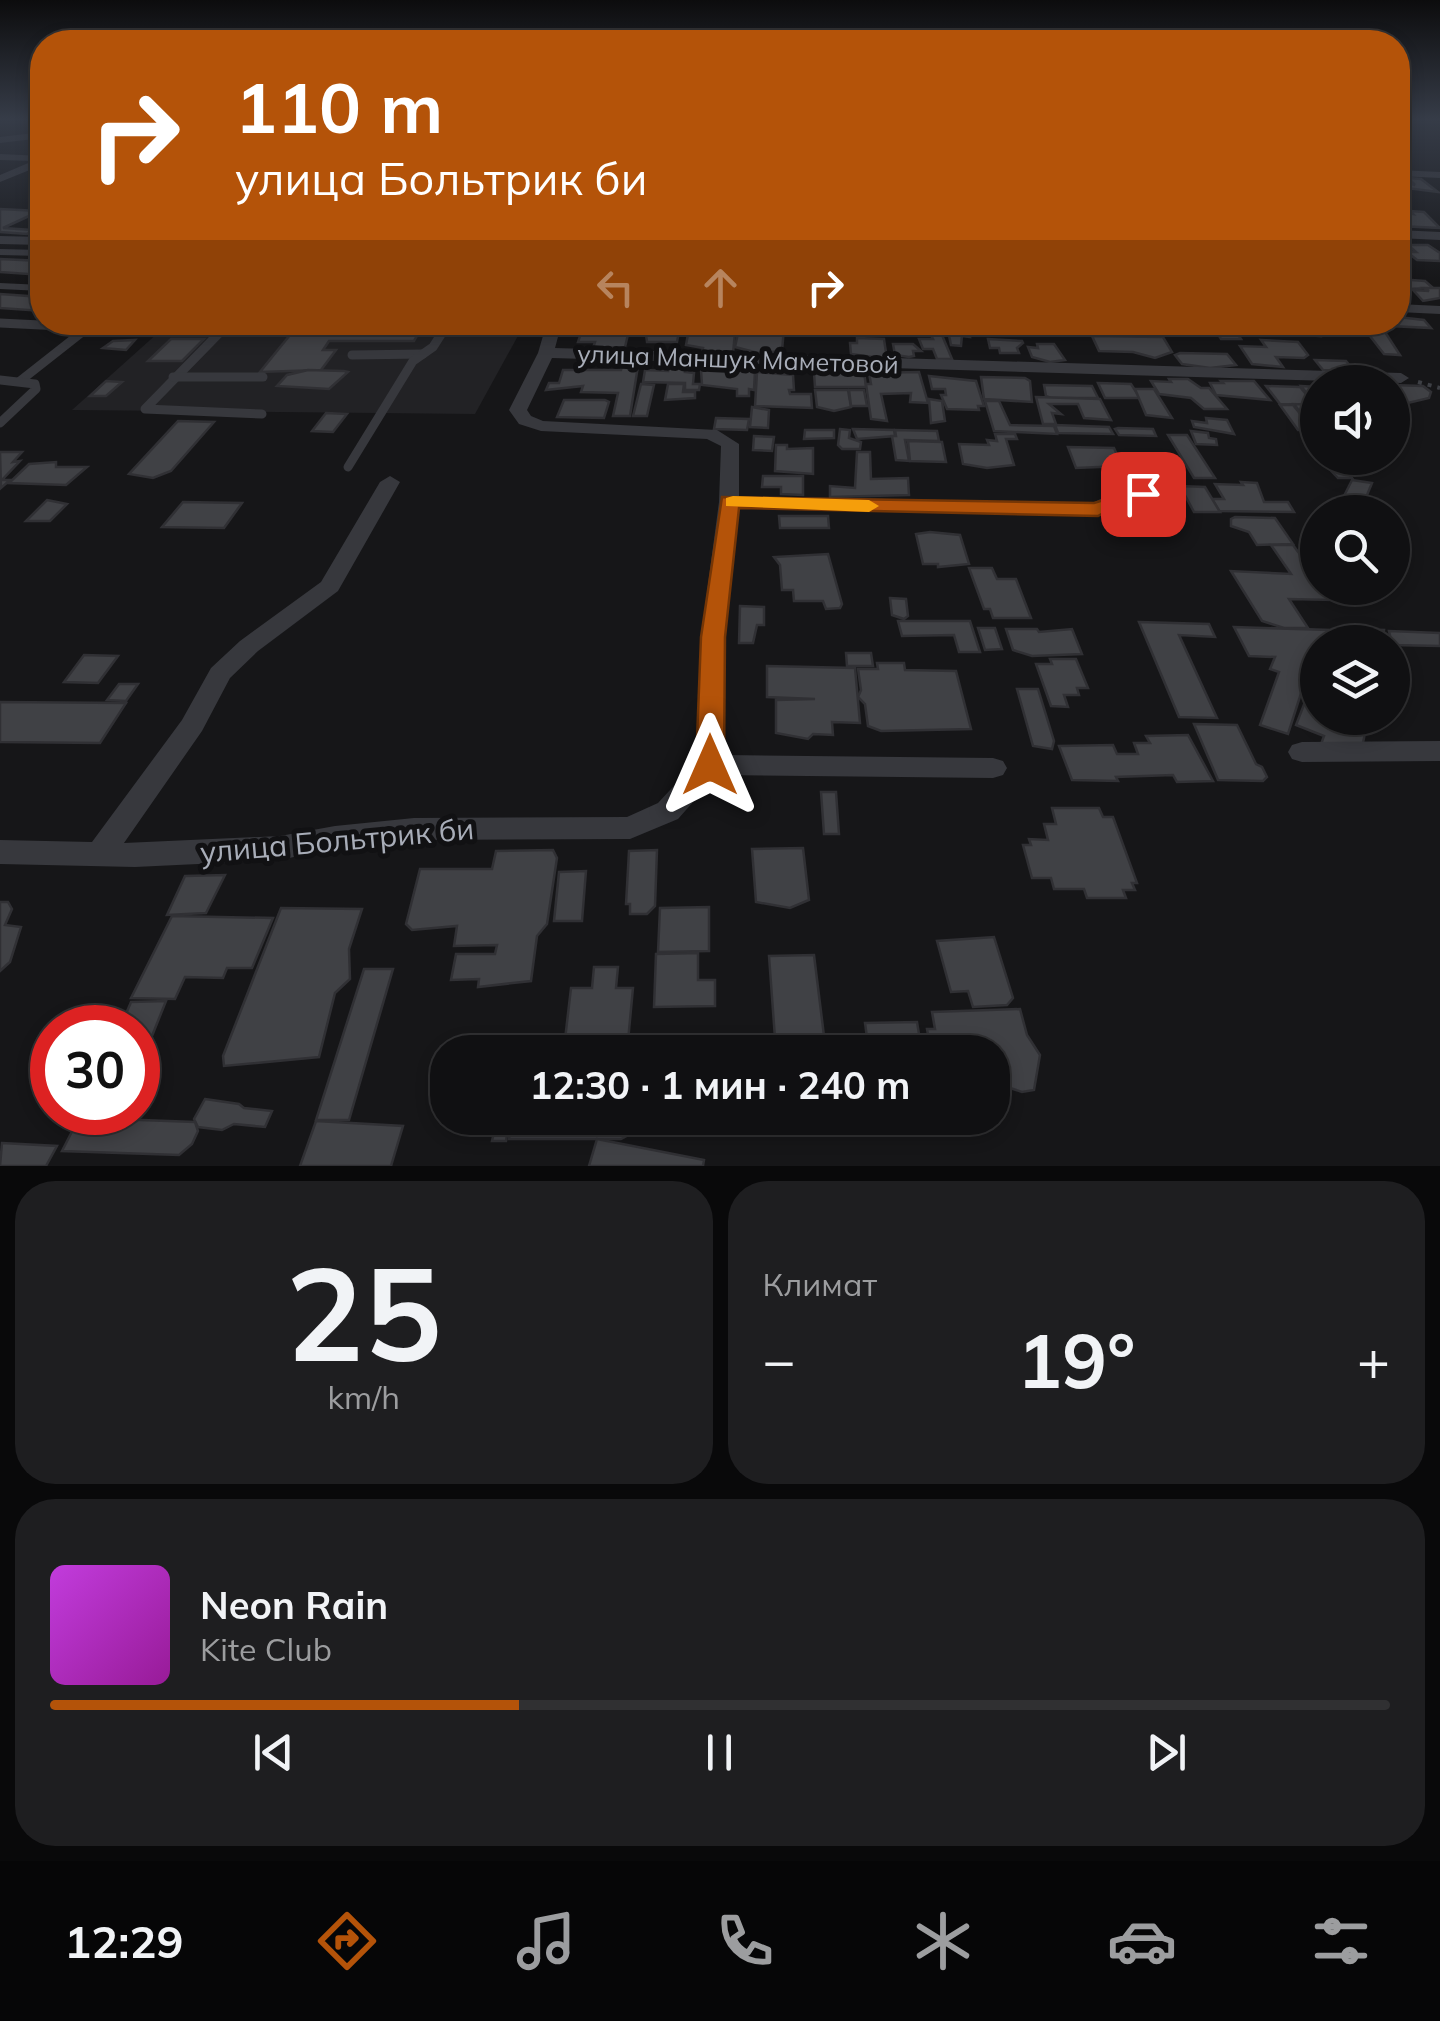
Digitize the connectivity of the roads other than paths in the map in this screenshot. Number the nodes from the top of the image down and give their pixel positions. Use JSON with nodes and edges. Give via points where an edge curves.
{"nodes":[{"id":1,"x":1410,"y":235,"type":"edge"},
{"id":2,"x":1440,"y":236,"type":"edge"},
{"id":3,"x":0,"y":240,"type":"edge"},
{"id":4,"x":30,"y":241,"type":"edge"},
{"id":5,"x":0,"y":252,"type":"edge"},
{"id":6,"x":30,"y":253,"type":"edge"},
{"id":7,"x":0,"y":286,"type":"edge"},
{"id":8,"x":30,"y":287,"type":"edge"},
{"id":9,"x":1410,"y":309,"type":"edge"},
{"id":10,"x":1440,"y":310,"type":"edge"},
{"id":11,"x":0,"y":324,"type":"edge"},
{"id":12,"x":30,"y":324,"type":"edge"},
{"id":13,"x":78,"y":335,"type":"edge"},
{"id":14,"x":217,"y":335,"type":"edge"},
{"id":15,"x":439,"y":335,"type":"edge"},
{"id":16,"x":551,"y":335,"type":"edge"},
{"id":17,"x":546,"y":353,"type":"junction"},
{"id":18,"x":424,"y":354,"type":"junction"},
{"id":19,"x":352,"y":355,"type":"dead end"},
{"id":20,"x":1300,"y":375,"type":"edge"},
{"id":21,"x":263,"y":377,"type":"dead end"},
{"id":22,"x":173,"y":378,"type":"junction"},
{"id":23,"x":0,"y":380,"type":"edge"},
{"id":24,"x":20,"y":381,"type":"junction"},
{"id":25,"x":262,"y":414,"type":"dead end"},
{"id":26,"x":0,"y":423,"type":"edge"},
{"id":27,"x":348,"y":467,"type":"dead end"},
{"id":28,"x":390,"y":482,"type":"dead end"},
{"id":29,"x":729,"y":502,"type":"junction"},
{"id":30,"x":1098,"y":510,"type":"dead end"},
{"id":31,"x":1440,"y":751,"type":"edge"},
{"id":32,"x":1302,"y":752,"type":"dead end"},
{"id":33,"x":710,"y":765,"type":"junction"},
{"id":34,"x":993,"y":768,"type":"dead end"},
{"id":35,"x":0,"y":852,"type":"edge"},
{"id":36,"x":99,"y":854,"type":"junction"}],
"edges":[{"from":1,"to":2,"type":"street"},
{"from":3,"to":4,"type":"street"},
{"from":5,"to":6,"type":"lane"},
{"from":7,"to":8,"type":"lane"},
{"from":9,"to":10,"type":"street"},
{"from":11,"to":12,"type":"lane"},
{"from":13,"to":24,"type":"lane"},
{"from":14,"to":22,"type":"lane"},
{"from":15,"to":18,"type":"lane"},
{"from":16,"to":17,"type":"street"},
{"from":17,"to":20,"type":"street","name":"улица Маншук Маметовой"},
{"from":17,"to":29,"type":"street","name":"улица Маншук Маметовой","via":[[518,410],[525,420],[724,438],[732,457]]},
{"from":18,"to":19,"type":"lane"},
{"from":18,"to":27,"type":"lane","via":[[413,361]]},
{"from":21,"to":22,"type":"lane"},
{"from":22,"to":25,"type":"lane","via":[[145,409]]},
{"from":23,"to":24,"type":"lane"},
{"from":24,"to":26,"type":"lane","via":[[36,388]]},
{"from":28,"to":36,"type":"street","via":[[330,586],[220,674],[194,725]]},
{"from":29,"to":30,"type":"street"},
{"from":29,"to":33,"type":"street","name":"улица Маншук Маметовой","via":[[713,637]]},
{"from":31,"to":32,"type":"street"},
{"from":33,"to":34,"type":"street"},
{"from":33,"to":36,"type":"street","name":"улица Больтрик би","via":[[668,811],[630,828],[414,829],[280,848]]},
{"from":35,"to":36,"type":"street","name":"улица Больтрик би"}]}
